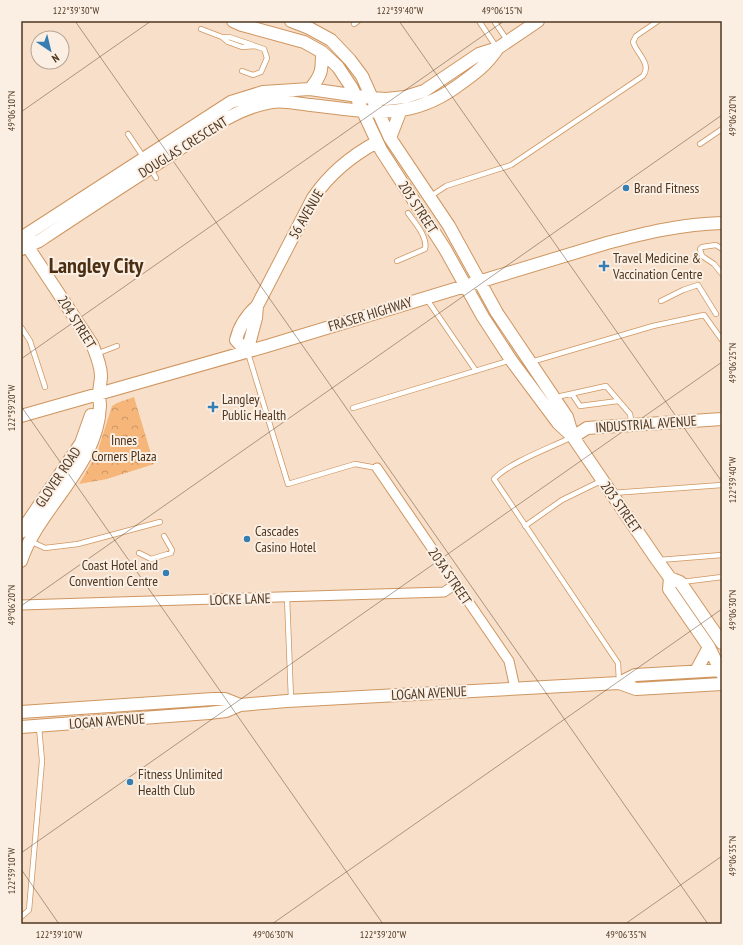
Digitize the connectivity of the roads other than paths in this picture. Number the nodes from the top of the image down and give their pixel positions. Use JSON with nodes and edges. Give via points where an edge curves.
{"nodes":[{"id":1,"x":233,"y":21,"type":"edge"},
{"id":2,"x":291,"y":21,"type":"edge"},
{"id":3,"x":479,"y":21,"type":"edge"},
{"id":4,"x":494,"y":21,"type":"edge"},
{"id":5,"x":538,"y":21,"type":"edge"},
{"id":6,"x":658,"y":21,"type":"edge"},
{"id":7,"x":201,"y":29,"type":"dead end"},
{"id":8,"x":508,"y":41,"type":"junction"},
{"id":9,"x":498,"y":48,"type":"junction"},
{"id":10,"x":322,"y":52,"type":"junction"},
{"id":11,"x":242,"y":71,"type":"dead end"},
{"id":12,"x":310,"y":89,"type":"junction"},
{"id":13,"x":356,"y":97,"type":"junction"},
{"id":14,"x":372,"y":98,"type":"junction"},
{"id":15,"x":362,"y":111,"type":"junction"},
{"id":16,"x":378,"y":112,"type":"junction"},
{"id":17,"x":400,"y":112,"type":"junction"},
{"id":18,"x":722,"y":129,"type":"edge"},
{"id":19,"x":128,"y":134,"type":"dead end"},
{"id":20,"x":390,"y":138,"type":"junction"},
{"id":21,"x":377,"y":142,"type":"junction"},
{"id":22,"x":700,"y":144,"type":"dead end"},
{"id":23,"x":150,"y":168,"type":"junction"},
{"id":24,"x":430,"y":197,"type":"junction"},
{"id":25,"x":408,"y":214,"type":"dead end"},
{"id":26,"x":722,"y":222,"type":"edge"},
{"id":27,"x":22,"y":241,"type":"edge"},
{"id":28,"x":722,"y":249,"type":"edge"},
{"id":29,"x":398,"y":261,"type":"dead end"},
{"id":30,"x":722,"y":274,"type":"edge"},
{"id":31,"x":479,"y":281,"type":"junction"},
{"id":32,"x":465,"y":285,"type":"junction"},
{"id":33,"x":425,"y":297,"type":"junction"},
{"id":34,"x":661,"y":301,"type":"dead end"},
{"id":35,"x":716,"y":314,"type":"dead end"},
{"id":36,"x":21,"y":327,"type":"edge"},
{"id":37,"x":722,"y":340,"type":"edge"},
{"id":38,"x":117,"y":346,"type":"dead end"},
{"id":39,"x":247,"y":352,"type":"junction"},
{"id":40,"x":96,"y":354,"type":"junction"},
{"id":41,"x":511,"y":360,"type":"junction"},
{"id":42,"x":529,"y":362,"type":"junction"},
{"id":43,"x":476,"y":371,"type":"junction"},
{"id":44,"x":45,"y":387,"type":"dead end"},
{"id":45,"x":99,"y":394,"type":"junction"},
{"id":46,"x":572,"y":394,"type":"junction"},
{"id":47,"x":555,"y":399,"type":"junction"},
{"id":48,"x":618,"y":401,"type":"junction"},
{"id":49,"x":353,"y":408,"type":"dead end"},
{"id":50,"x":21,"y":416,"type":"edge"},
{"id":51,"x":722,"y":419,"type":"edge"},
{"id":52,"x":633,"y":425,"type":"junction"},
{"id":53,"x":573,"y":437,"type":"junction"},
{"id":54,"x":377,"y":468,"type":"joint"},
{"id":55,"x":602,"y":480,"type":"junction"},
{"id":56,"x":722,"y":484,"type":"edge"},
{"id":57,"x":611,"y":493,"type":"junction"},
{"id":58,"x":160,"y":522,"type":"dead end"},
{"id":59,"x":525,"y":526,"type":"junction"},
{"id":60,"x":21,"y":532,"type":"edge"},
{"id":61,"x":164,"y":536,"type":"dead end"},
{"id":62,"x":25,"y":539,"type":"edge"},
{"id":63,"x":139,"y":553,"type":"dead end"},
{"id":64,"x":722,"y":555,"type":"edge"},
{"id":65,"x":657,"y":560,"type":"junction"},
{"id":66,"x":21,"y":561,"type":"edge"},
{"id":67,"x":722,"y":577,"type":"edge"},
{"id":68,"x":675,"y":580,"type":"junction"},
{"id":69,"x":456,"y":584,"type":"junction"},
{"id":70,"x":287,"y":597,"type":"junction"},
{"id":71,"x":21,"y":605,"type":"edge"},
{"id":72,"x":722,"y":643,"type":"edge"},
{"id":73,"x":709,"y":647,"type":"junction"},
{"id":74,"x":696,"y":670,"type":"junction"},
{"id":75,"x":722,"y":671,"type":"edge"},
{"id":76,"x":619,"y":683,"type":"junction"},
{"id":77,"x":722,"y":684,"type":"edge"},
{"id":78,"x":514,"y":688,"type":"junction"},
{"id":79,"x":291,"y":701,"type":"junction"},
{"id":80,"x":240,"y":705,"type":"junction"},
{"id":81,"x":21,"y":712,"type":"edge"},
{"id":82,"x":39,"y":726,"type":"junction"},
{"id":83,"x":21,"y":727,"type":"edge"},
{"id":84,"x":21,"y":917,"type":"edge"}],
"edges":[{"from":1,"to":10,"type":"main road","name":"203 STREET","via":[[304,42]]},
{"from":2,"to":14,"type":"main road","name":"203 STREET","via":[[331,40],[362,76]]},
{"from":3,"to":9,"type":"lane"},
{"from":4,"to":8,"type":"lane"},
{"from":5,"to":8,"type":"main road"},
{"from":6,"to":24,"type":"lane","via":[[636,36],[633,42],[646,65],[643,76],[511,165],[446,186]]},
{"from":7,"to":11,"type":"lane","via":[[242,47],[254,46],[264,49],[267,58],[261,72],[253,75]]},
{"from":8,"to":9,"type":"main road"},
{"from":9,"to":14,"type":"main road","via":[[479,54],[424,91],[405,97]]},
{"from":9,"to":17,"type":"main road","via":[[486,65],[442,97],[432,103]]},
{"from":10,"to":12,"type":"main road","via":[[322,72]]},
{"from":10,"to":13,"type":"main road","name":"203 STREET","via":[[338,67]]},
{"from":12,"to":13,"type":"main road","name":"DOUGLAS CRESCENT"},
{"from":12,"to":23,"type":"main road","name":"DOUGLAS CRESCENT","via":[[263,92],[232,102]]},
{"from":13,"to":14,"type":"main road"},
{"from":13,"to":15,"type":"main road","name":"203 STREET"},
{"from":14,"to":16,"type":"main road","name":"203 STREET"},
{"from":15,"to":16,"type":"main road"},
{"from":15,"to":21,"type":"main road","name":"203 STREET"},
{"from":15,"to":23,"type":"main road","name":"DOUGLAS CRESCENT","via":[[284,102],[264,104],[224,121]]},
{"from":16,"to":17,"type":"main road"},
{"from":16,"to":20,"type":"main road","name":"203 STREET"},
{"from":17,"to":20,"type":"main road"},
{"from":18,"to":22,"type":"lane"},
{"from":19,"to":23,"type":"lane"},
{"from":20,"to":24,"type":"main road","name":"203 STREET"},
{"from":21,"to":32,"type":"main road","name":"203 STREET"},
{"from":21,"to":39,"type":"main road","name":"56 AVENUE","via":[[343,164],[323,184],[305,212],[257,306],[248,314],[236,340]]},
{"from":23,"to":27,"type":"main road","name":"DOUGLAS CRESCENT"},
{"from":24,"to":31,"type":"main road","name":"203 STREET"},
{"from":25,"to":29,"type":"lane","via":[[421,232],[426,246],[421,252]]},
{"from":26,"to":31,"type":"main road","name":"FRASER HIGHWAY","via":[[658,229]]},
{"from":27,"to":40,"type":"main road","name":"204 STREET","via":[[86,334]]},
{"from":28,"to":30,"type":"lane","via":[[716,245],[700,249],[702,256],[714,264]]},
{"from":31,"to":32,"type":"main road","name":"FRASER HIGHWAY"},
{"from":31,"to":42,"type":"main road","name":"203 STREET"},
{"from":32,"to":33,"type":"main road","name":"FRASER HIGHWAY"},
{"from":32,"to":41,"type":"main road","name":"203 STREET","via":[[482,317]]},
{"from":33,"to":39,"type":"main road","name":"FRASER HIGHWAY"},
{"from":33,"to":43,"type":"lane"},
{"from":34,"to":35,"type":"lane","via":[[698,285]]},
{"from":36,"to":44,"type":"lane","via":[[30,341]]},
{"from":37,"to":42,"type":"lane","via":[[704,315],[653,326]]},
{"from":38,"to":40,"type":"lane"},
{"from":39,"to":45,"type":"main road","name":"FRASER HIGHWAY"},
{"from":39,"to":54,"type":"lane","via":[[288,484],[355,464]]},
{"from":40,"to":45,"type":"main road","name":"204 STREET","via":[[101,376]]},
{"from":41,"to":43,"type":"lane"},
{"from":41,"to":53,"type":"main road","name":"203 STREET","via":[[558,423]]},
{"from":42,"to":47,"type":"main road","name":"203 STREET"},
{"from":43,"to":49,"type":"lane"},
{"from":45,"to":50,"type":"main road","name":"FRASER HIGHWAY"},
{"from":45,"to":60,"type":"main road","name":"GLOVER ROAD","via":[[81,443]]},
{"from":45,"to":62,"type":"main road","name":"GLOVER ROAD","via":[[98,422],[85,455]]},
{"from":46,"to":47,"type":"lane"},
{"from":46,"to":48,"type":"lane","via":[[580,406]]},
{"from":46,"to":48,"type":"lane","via":[[606,386]]},
{"from":47,"to":53,"type":"main road","name":"203 STREET","via":[[567,417]]},
{"from":48,"to":52,"type":"lane","via":[[630,414]]},
{"from":51,"to":52,"type":"main road","name":"INDUSTRIAL AVENUE"},
{"from":52,"to":53,"type":"main road","name":"INDUSTRIAL AVENUE","via":[[584,429]]},
{"from":53,"to":55,"type":"main road","name":"203 STREET"},
{"from":53,"to":59,"type":"lane","via":[[515,465],[494,480]]},
{"from":54,"to":69,"type":"street","name":"203A STREET"},
{"from":55,"to":57,"type":"main road","name":"203 STREET"},
{"from":55,"to":59,"type":"lane","via":[[562,500]]},
{"from":56,"to":57,"type":"lane"},
{"from":57,"to":65,"type":"main road","name":"203 STREET"},
{"from":58,"to":62,"type":"lane","via":[[78,544],[45,548]]},
{"from":59,"to":76,"type":"lane","via":[[618,663]]},
{"from":61,"to":63,"type":"lane","via":[[172,550],[171,553],[151,559]]},
{"from":62,"to":66,"type":"main road","name":"GLOVER ROAD"},
{"from":64,"to":65,"type":"lane"},
{"from":65,"to":68,"type":"main road","name":"203 STREET"},
{"from":67,"to":68,"type":"lane"},
{"from":68,"to":72,"type":"main road","name":"203 STREET"},
{"from":68,"to":73,"type":"main road","name":"203 STREET","via":[[669,589]]},
{"from":69,"to":70,"type":"street","name":"LOCKE LANE","via":[[444,592]]},
{"from":69,"to":78,"type":"street","name":"203A STREET","via":[[509,661]]},
{"from":70,"to":71,"type":"street","name":"LOCKE LANE"},
{"from":70,"to":79,"type":"lane"},
{"from":73,"to":74,"type":"main road"},
{"from":73,"to":75,"type":"main road","name":"203 STREET"},
{"from":74,"to":75,"type":"main road","name":"LOGAN AVENUE"},
{"from":74,"to":76,"type":"main road","name":"LOGAN AVENUE","via":[[636,675]]},
{"from":76,"to":77,"type":"main road","name":"LOGAN AVENUE","via":[[636,689]]},
{"from":76,"to":78,"type":"main road","name":"LOGAN AVENUE"},
{"from":78,"to":79,"type":"main road","name":"LOGAN AVENUE"},
{"from":79,"to":80,"type":"main road","name":"LOGAN AVENUE"},
{"from":80,"to":81,"type":"main road","name":"LOGAN AVENUE","via":[[225,699],[212,698]]},
{"from":80,"to":82,"type":"main road","name":"LOGAN AVENUE","via":[[226,711],[209,713]]},
{"from":82,"to":83,"type":"main road","name":"LOGAN AVENUE"},
{"from":82,"to":84,"type":"lane","via":[[42,761],[29,910]]}]}
